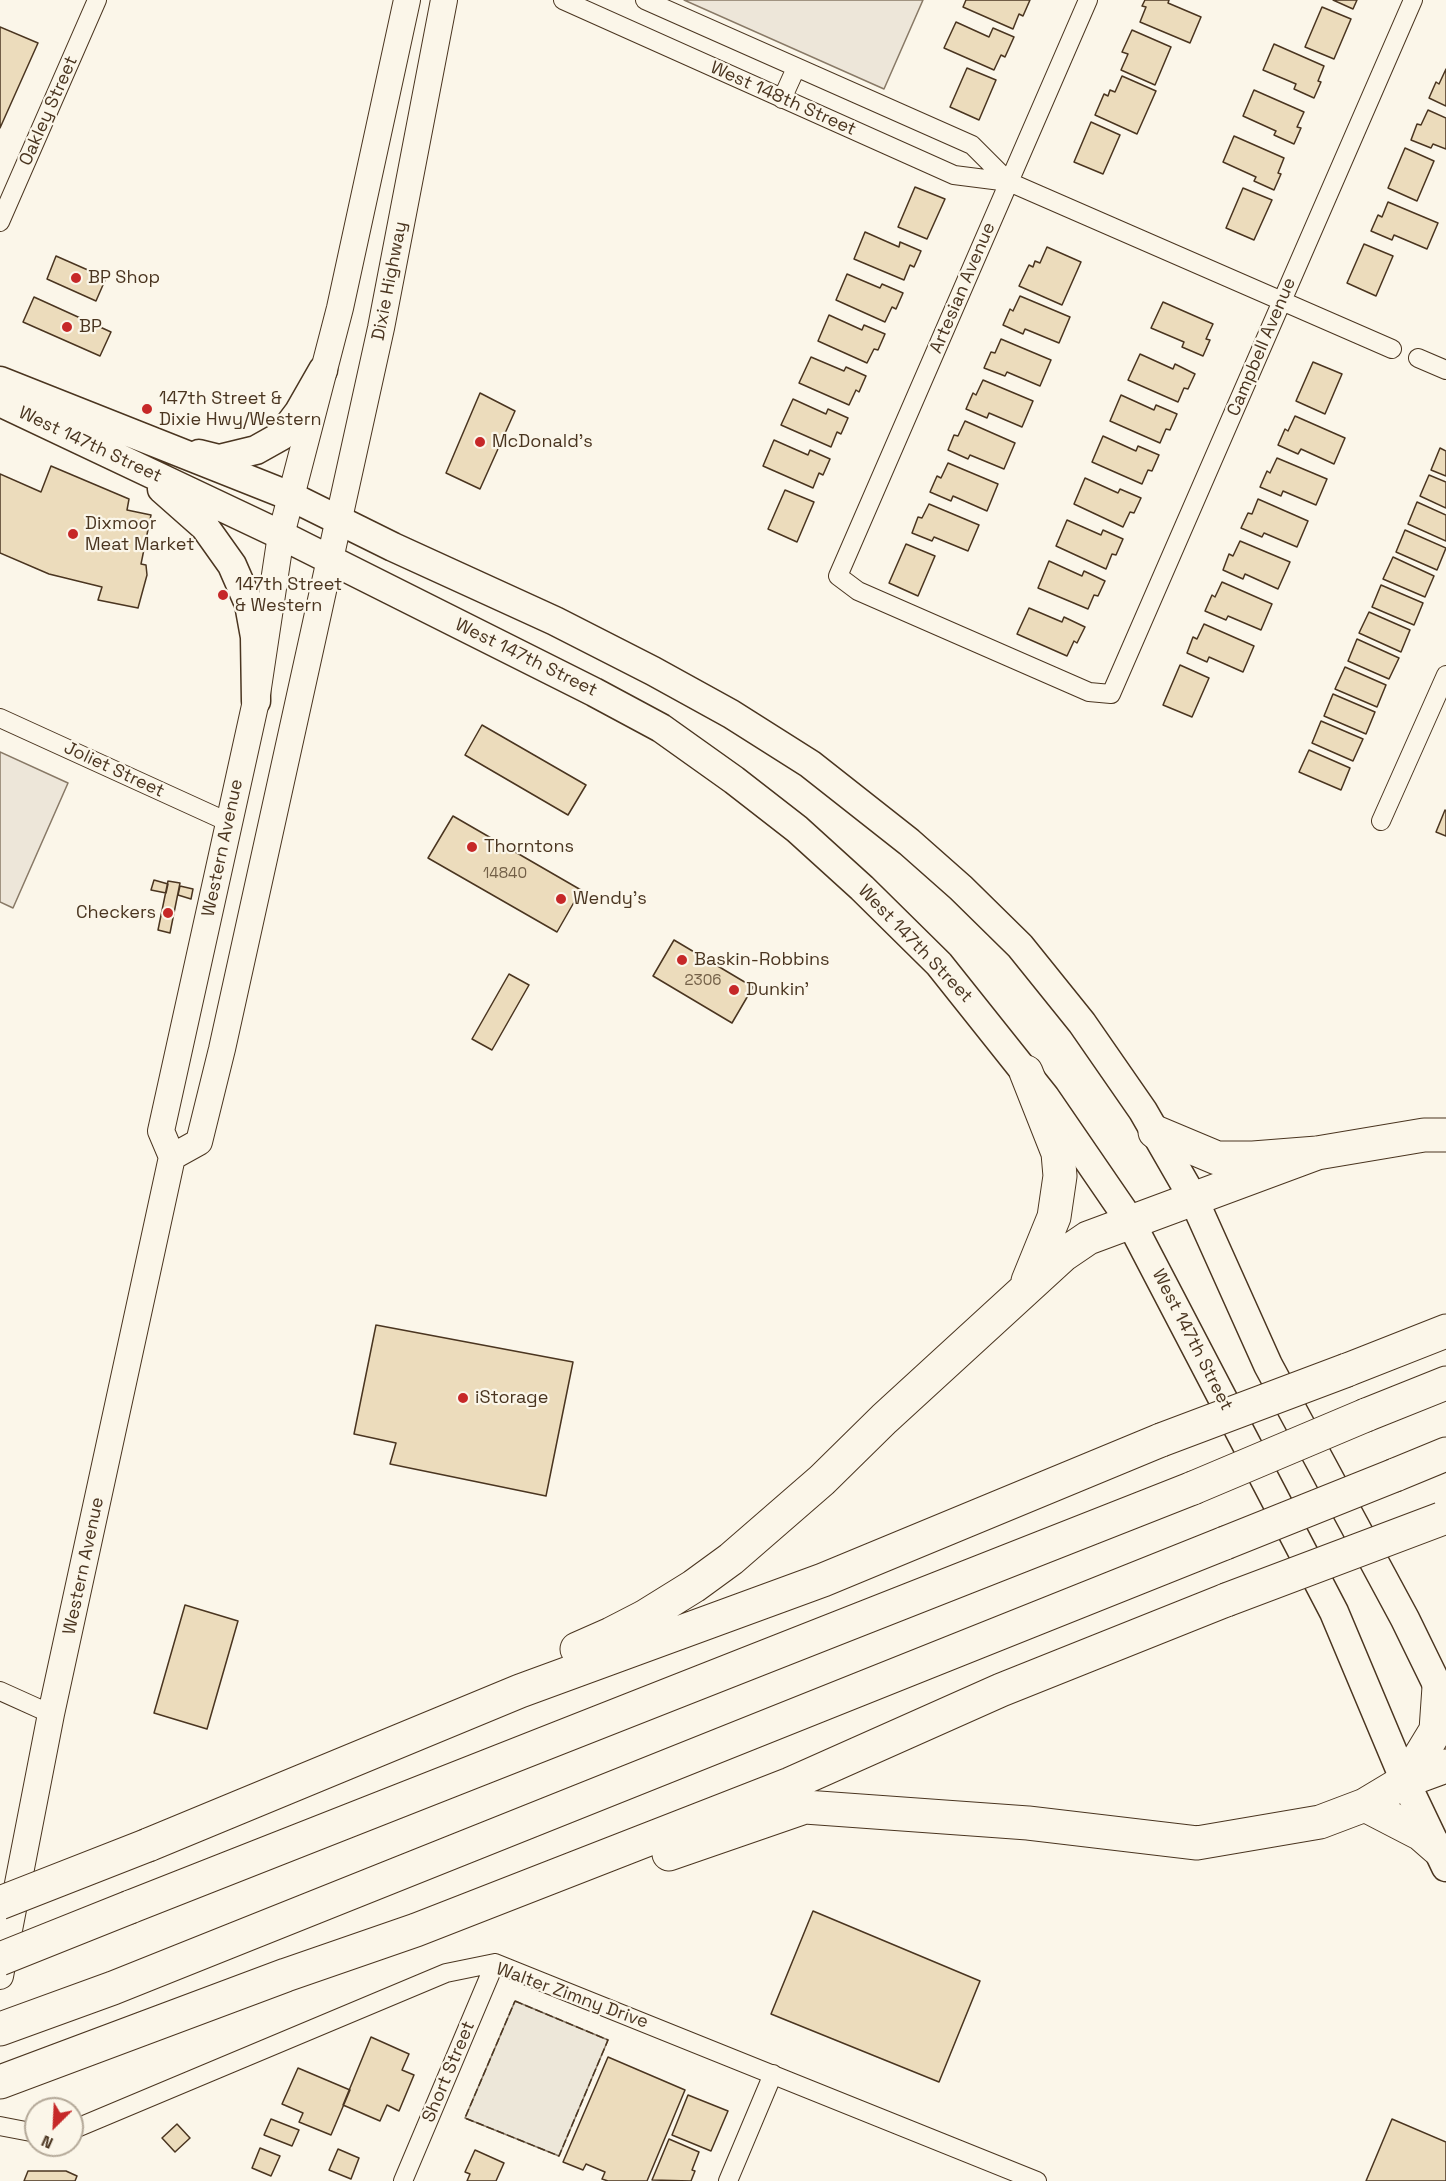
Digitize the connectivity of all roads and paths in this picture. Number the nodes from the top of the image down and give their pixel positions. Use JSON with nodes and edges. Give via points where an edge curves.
{"nodes":[{"id":1,"x":97,"y":0,"type":"edge"},
{"id":2,"x":407,"y":0,"type":"edge"},
{"id":3,"x":444,"y":0,"type":"edge"},
{"id":4,"x":563,"y":0,"type":"edge"},
{"id":5,"x":645,"y":0,"type":"edge"},
{"id":6,"x":1088,"y":0,"type":"edge"},
{"id":7,"x":1413,"y":0,"type":"edge"},
{"id":8,"x":796,"y":68,"type":"junction"},
{"id":9,"x":782,"y":99,"type":"junction"},
{"id":10,"x":1009,"y":182,"type":"junction"},
{"id":11,"x":0,"y":222,"type":"edge"},
{"id":12,"x":1282,"y":300,"type":"junction"},
{"id":13,"x":1392,"y":349,"type":"dead end"},
{"id":14,"x":1418,"y":358,"type":"dead end"},
{"id":15,"x":323,"y":370,"type":"junction"},
{"id":16,"x":1446,"y":370,"type":"edge"},
{"id":17,"x":0,"y":381,"type":"edge"},
{"id":18,"x":0,"y":402,"type":"edge"},
{"id":19,"x":142,"y":439,"type":"junction"},
{"id":20,"x":129,"y":464,"type":"junction"},
{"id":21,"x":290,"y":496,"type":"junction"},
{"id":22,"x":338,"y":520,"type":"junction"},
{"id":23,"x":281,"y":535,"type":"junction"},
{"id":24,"x":329,"y":560,"type":"junction"},
{"id":25,"x":1446,"y":675,"type":"edge"},
{"id":26,"x":1111,"y":694,"type":"joint"},
{"id":27,"x":256,"y":701,"type":"junction"},
{"id":28,"x":0,"y":718,"type":"edge"},
{"id":29,"x":1380,"y":820,"type":"dead end"},
{"id":30,"x":228,"y":822,"type":"junction"},
{"id":31,"x":1026,"y":1072,"type":"junction"},
{"id":32,"x":1155,"y":1132,"type":"junction"},
{"id":33,"x":1446,"y":1135,"type":"edge"},
{"id":34,"x":1317,"y":1153,"type":"junction"},
{"id":35,"x":172,"y":1157,"type":"junction"},
{"id":36,"x":1193,"y":1198,"type":"junction"},
{"id":37,"x":1130,"y":1221,"type":"junction"},
{"id":38,"x":1024,"y":1290,"type":"junction"},
{"id":39,"x":1446,"y":1331,"type":"edge"},
{"id":40,"x":1446,"y":1383,"type":"edge"},
{"id":41,"x":1446,"y":1454,"type":"edge"},
{"id":42,"x":1443,"y":1517,"type":"edge"},
{"id":43,"x":0,"y":1691,"type":"edge"},
{"id":44,"x":520,"y":1692,"type":"junction"},
{"id":45,"x":1442,"y":1695,"type":"edge"},
{"id":46,"x":51,"y":1714,"type":"junction"},
{"id":47,"x":1446,"y":1766,"type":"edge"},
{"id":48,"x":1405,"y":1781,"type":"junction"},
{"id":49,"x":1365,"y":1805,"type":"junction"},
{"id":50,"x":1441,"y":1857,"type":"edge"},
{"id":51,"x":0,"y":1903,"type":"edge"},
{"id":52,"x":416,"y":1930,"type":"junction"},
{"id":53,"x":0,"y":1959,"type":"edge"},
{"id":54,"x":495,"y":1964,"type":"junction"},
{"id":55,"x":0,"y":1976,"type":"edge"},
{"id":56,"x":0,"y":2030,"type":"edge"},
{"id":57,"x":773,"y":2074,"type":"junction"},
{"id":58,"x":0,"y":2082,"type":"edge"},
{"id":59,"x":84,"y":2125,"type":"edge"},
{"id":60,"x":0,"y":2126,"type":"edge"},
{"id":61,"x":24,"y":2131,"type":"edge"},
{"id":62,"x":404,"y":2181,"type":"edge"},
{"id":63,"x":728,"y":2181,"type":"edge"},
{"id":64,"x":1037,"y":2181,"type":"edge"}],
"edges":[{"from":1,"to":11,"type":"street","name":"Oakley Street"},
{"from":2,"to":15,"type":"main road","via":[[345,287]]},
{"from":3,"to":22,"type":"main road","name":"Dixie Highway","via":[[381,328]]},
{"from":4,"to":9,"type":"street","name":"West 148th Street"},
{"from":5,"to":8,"type":"street","name":"West 148th Street"},
{"from":6,"to":10,"type":"street","name":"Artesian Avenue"},
{"from":7,"to":12,"type":"street","name":"Campbell Avenue"},
{"from":8,"to":9,"type":"street"},
{"from":8,"to":10,"type":"street","name":"West 148th Street","via":[[972,145]]},
{"from":9,"to":10,"type":"street","name":"West 148th Street","via":[[954,175]]},
{"from":10,"to":12,"type":"street","name":"West 148th Street"},
{"from":10,"to":26,"type":"street","name":"Artesian Avenue","via":[[838,576],[858,591],[1089,692]]},
{"from":12,"to":13,"type":"street","name":"West 148th Street"},
{"from":12,"to":26,"type":"street","name":"Campbell Avenue"},
{"from":14,"to":16,"type":"street"},
{"from":15,"to":19,"type":"main road","via":[[281,436],[256,450],[219,459]]},
{"from":15,"to":21,"type":"main road"},
{"from":17,"to":19,"type":"main road","name":"West 147th Street"},
{"from":18,"to":20,"type":"main road","name":"West 147th Street"},
{"from":19,"to":21,"type":"main road","name":"West 147th Street"},
{"from":20,"to":23,"type":"main road","name":"West 147th Street"},
{"from":20,"to":27,"type":"main road","via":[[205,528],[232,566],[249,604],[255,637]]},
{"from":21,"to":22,"type":"main road","name":"West 147th Street"},
{"from":21,"to":23,"type":"main road"},
{"from":22,"to":24,"type":"main road","name":"Dixie Highway"},
{"from":22,"to":32,"type":"main road","name":"West 147th Street","via":[[555,621],[731,714],[810,764],[909,842],[1020,946],[1082,1023]]},
{"from":23,"to":24,"type":"main road","name":"West 147th Street"},
{"from":23,"to":27,"type":"main road","name":"Western Avenue"},
{"from":24,"to":31,"type":"main road","name":"West 147th Street","via":[[661,728],[734,780],[846,873],[939,964]]},
{"from":24,"to":35,"type":"main road","via":[[199,1142]]},
{"from":25,"to":29,"type":"street"},
{"from":27,"to":30,"type":"main road","name":"Western Avenue"},
{"from":28,"to":30,"type":"street","name":"Joliet Street"},
{"from":30,"to":35,"type":"main road","name":"Western Avenue","via":[[161,1131]]},
{"from":31,"to":37,"type":"main road","name":"West 147th Street"},
{"from":31,"to":38,"type":"highway","via":[[1058,1153],[1060,1176],[1054,1217]]},
{"from":32,"to":34,"type":"highway","via":[[1217,1158]]},
{"from":32,"to":36,"type":"main road","name":"West 147th Street"},
{"from":33,"to":34,"type":"highway","via":[[1424,1135]]},
{"from":34,"to":36,"type":"highway"},
{"from":35,"to":46,"type":"main road","name":"Western Avenue"},
{"from":36,"to":37,"type":"highway"},
{"from":36,"to":45,"type":"main road","name":"West 147th Street","via":[[1268,1365]]},
{"from":37,"to":38,"type":"highway","via":[[1088,1238]]},
{"from":37,"to":48,"type":"main road","name":"West 147th Street","via":[[1334,1612]]},
{"from":38,"to":44,"type":"highway","via":[[814,1487],[731,1558],[644,1617],[572,1650]]},
{"from":39,"to":44,"type":"highway","bridge":true,"via":[[1161,1440],[823,1580]]},
{"from":40,"to":53,"type":"highway","bridge":true,"via":[[1193,1488]]},
{"from":41,"to":56,"type":"highway","bridge":true},
{"from":42,"to":52,"type":"highway","bridge":true,"via":[[1001,1690],[790,1784]]},
{"from":43,"to":46,"type":"street"},
{"from":44,"to":51,"type":"highway","bridge":true},
{"from":45,"to":48,"type":"highway","via":[[1436,1730]]},
{"from":46,"to":55,"type":"main road","name":"Western Avenue"},
{"from":47,"to":48,"type":"highway"},
{"from":48,"to":49,"type":"highway"},
{"from":48,"to":50,"type":"main road","name":"West 147th Street"},
{"from":49,"to":50,"type":"highway","via":[[1421,1834]]},
{"from":49,"to":52,"type":"highway","via":[[1320,1822],[1197,1843],[1028,1822],[805,1807],[462,1927]]},
{"from":52,"to":58,"type":"highway"},
{"from":54,"to":57,"type":"street","name":"Walter Zimny Drive"},
{"from":54,"to":59,"type":"street","name":"Walter Zimny Drive","via":[[446,1973]]},
{"from":54,"to":62,"type":"street","name":"Short Street"},
{"from":57,"to":63,"type":"street"},
{"from":57,"to":64,"type":"street","name":"Walter Zimny Drive"},
{"from":60,"to":61,"type":"street"}]}
